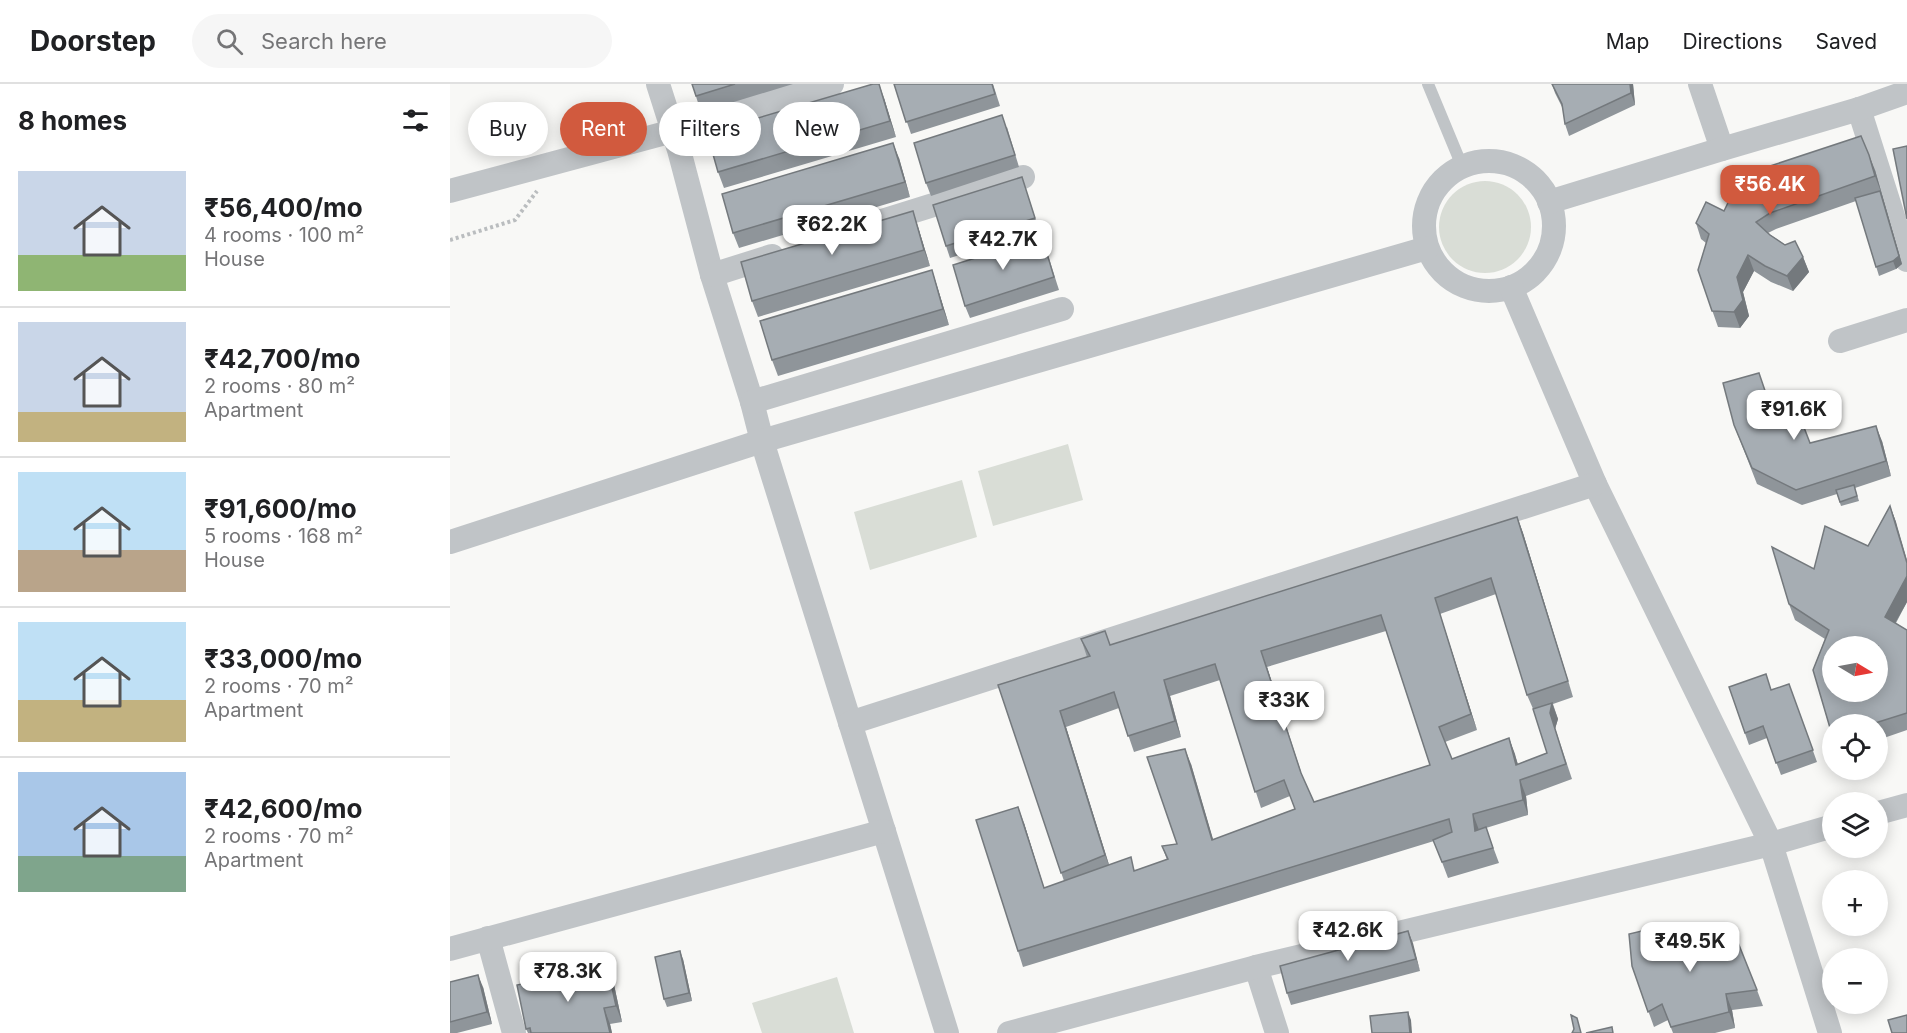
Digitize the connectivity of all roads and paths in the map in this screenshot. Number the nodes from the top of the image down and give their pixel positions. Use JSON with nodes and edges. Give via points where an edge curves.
{"nodes":[{"id":1,"x":658,"y":84,"type":"edge"},
{"id":2,"x":832,"y":84,"type":"edge"},
{"id":3,"x":1428,"y":84,"type":"edge"},
{"id":4,"x":1701,"y":84,"type":"edge"},
{"id":5,"x":1907,"y":92,"type":"edge"},
{"id":6,"x":664,"y":102,"type":"edge"},
{"id":7,"x":761,"y":105,"type":"edge"},
{"id":8,"x":1859,"y":108,"type":"junction"},
{"id":9,"x":659,"y":135,"type":"edge"},
{"id":10,"x":1722,"y":149,"type":"junction"},
{"id":11,"x":680,"y":156,"type":"edge"},
{"id":12,"x":1462,"y":166,"type":"junction"},
{"id":13,"x":1023,"y":177,"type":"edge"},
{"id":14,"x":540,"y":189,"type":"dead end"},
{"id":15,"x":450,"y":191,"type":"edge"},
{"id":16,"x":1550,"y":202,"type":"junction"},
{"id":17,"x":856,"y":230,"type":"edge"},
{"id":18,"x":450,"y":240,"type":"edge"},
{"id":19,"x":1427,"y":248,"type":"junction"},
{"id":20,"x":790,"y":250,"type":"edge"},
{"id":21,"x":1907,"y":260,"type":"edge"},
{"id":22,"x":712,"y":275,"type":"junction"},
{"id":23,"x":1511,"y":287,"type":"junction"},
{"id":24,"x":1062,"y":309,"type":"dead end"},
{"id":25,"x":1907,"y":320,"type":"edge"},
{"id":26,"x":1840,"y":341,"type":"dead end"},
{"id":27,"x":752,"y":402,"type":"junction"},
{"id":28,"x":762,"y":441,"type":"junction"},
{"id":29,"x":1595,"y":484,"type":"junction"},
{"id":30,"x":450,"y":542,"type":"edge"},
{"id":31,"x":850,"y":723,"type":"junction"},
{"id":32,"x":1907,"y":805,"type":"edge"},
{"id":33,"x":1888,"y":810,"type":"edge"},
{"id":34,"x":1822,"y":829,"type":"edge"},
{"id":35,"x":884,"y":831,"type":"junction"},
{"id":36,"x":1771,"y":844,"type":"junction"},
{"id":37,"x":488,"y":938,"type":"junction"},
{"id":38,"x":450,"y":949,"type":"edge"},
{"id":39,"x":1256,"y":967,"type":"junction"},
{"id":40,"x":508,"y":1031,"type":"edge"},
{"id":41,"x":947,"y":1033,"type":"edge"},
{"id":42,"x":1009,"y":1033,"type":"edge"},
{"id":43,"x":1277,"y":1033,"type":"edge"},
{"id":44,"x":1830,"y":1033,"type":"edge"}],
"edges":[{"from":1,"to":6,"type":"street"},
{"from":2,"to":7,"type":"street"},
{"from":3,"to":12,"type":"lane"},
{"from":4,"to":10,"type":"street"},
{"from":5,"to":8,"type":"street"},
{"from":8,"to":10,"type":"street"},
{"from":8,"to":21,"type":"street"},
{"from":9,"to":15,"type":"street"},
{"from":10,"to":16,"type":"street"},
{"from":11,"to":22,"type":"street"},
{"from":12,"to":16,"type":"street","via":[[1482,161],[1503,162],[1523,170],[1539,184]]},
{"from":12,"to":19,"type":"street","via":[[1433,192],[1425,210]]},
{"from":13,"to":17,"type":"street"},
{"from":14,"to":18,"type":"path","via":[[515,220]]},
{"from":16,"to":23,"type":"street","via":[[1554,222],[1552,243],[1543,262],[1529,277]]},
{"from":19,"to":23,"type":"street","via":[[1437,266],[1452,280],[1471,289],[1491,292]]},
{"from":19,"to":28,"type":"street"},
{"from":20,"to":22,"type":"street"},
{"from":22,"to":27,"type":"street"},
{"from":23,"to":29,"type":"street"},
{"from":24,"to":27,"type":"street"},
{"from":25,"to":26,"type":"street"},
{"from":27,"to":28,"type":"street"},
{"from":28,"to":30,"type":"street"},
{"from":28,"to":31,"type":"street"},
{"from":29,"to":31,"type":"street"},
{"from":29,"to":36,"type":"street"},
{"from":31,"to":35,"type":"street"},
{"from":32,"to":33,"type":"street"},
{"from":34,"to":36,"type":"street"},
{"from":35,"to":37,"type":"street"},
{"from":35,"to":41,"type":"street"},
{"from":36,"to":39,"type":"street"},
{"from":36,"to":44,"type":"street"},
{"from":37,"to":38,"type":"street"},
{"from":37,"to":40,"type":"street"},
{"from":39,"to":42,"type":"street"},
{"from":39,"to":43,"type":"street"}]}
